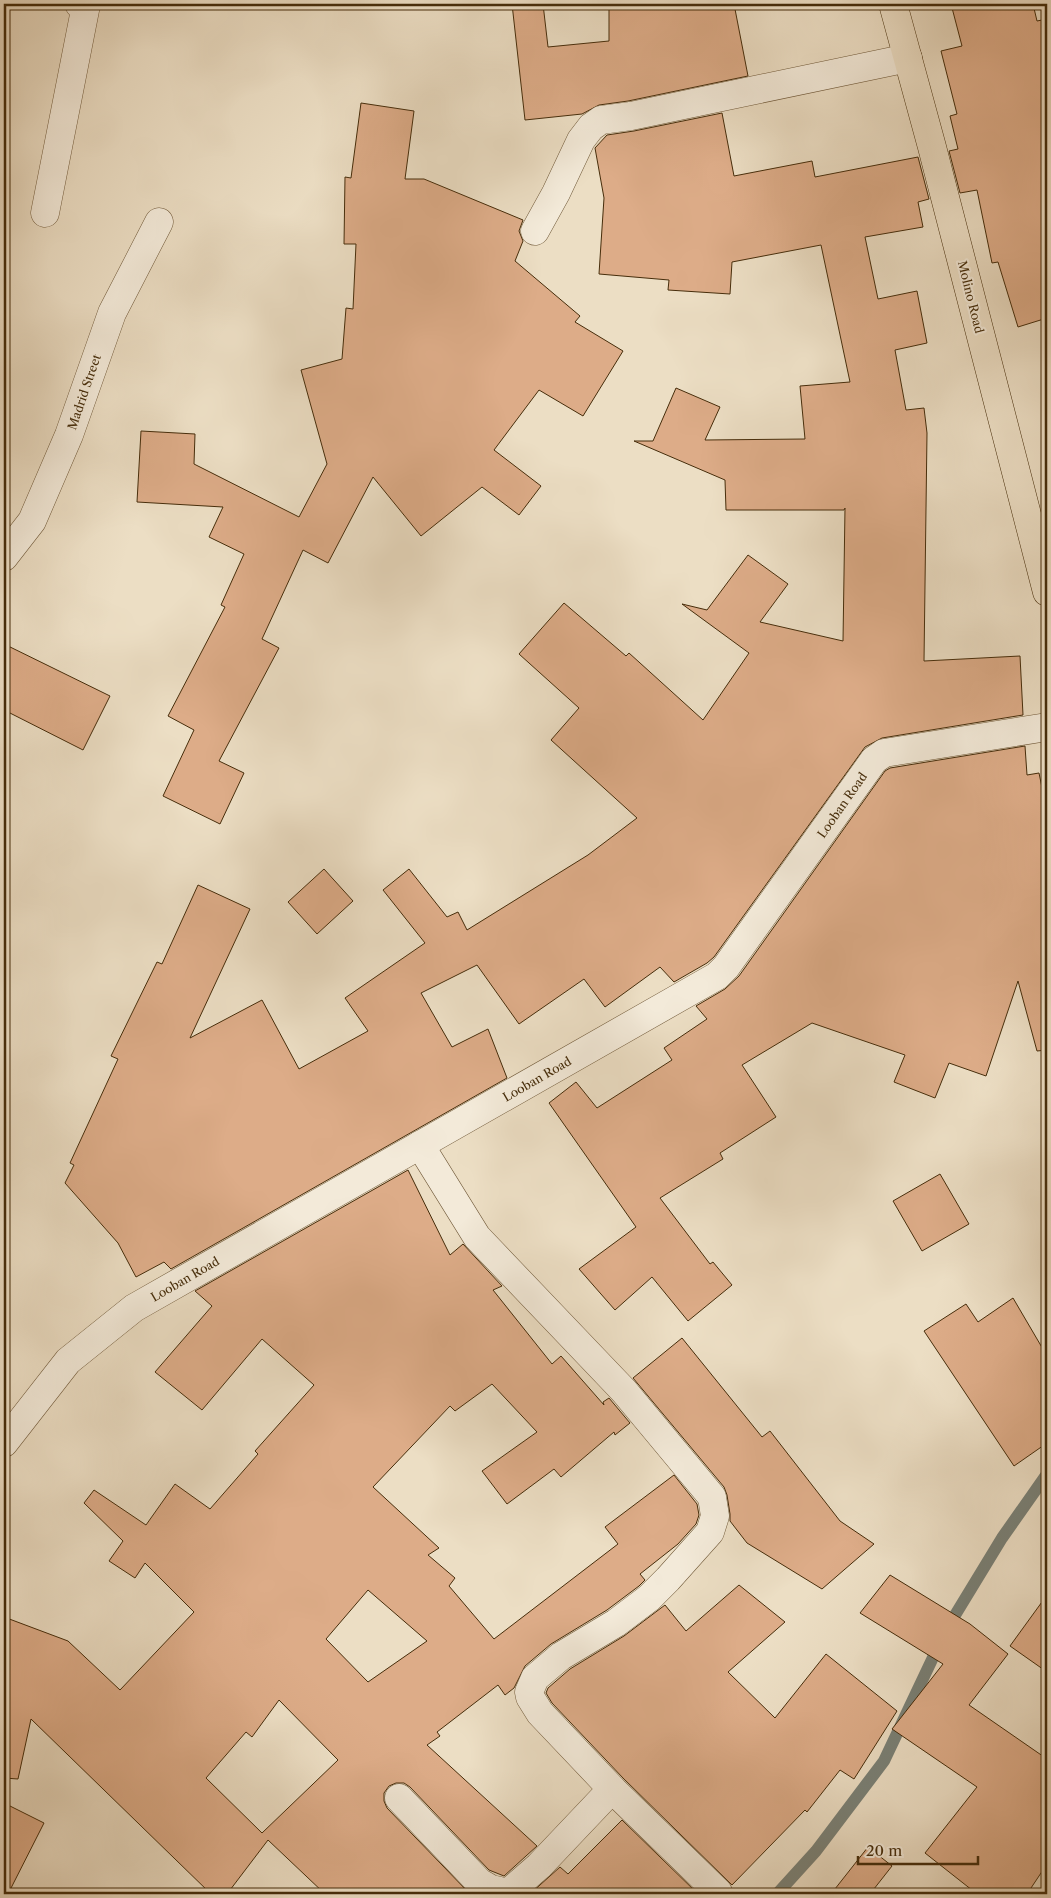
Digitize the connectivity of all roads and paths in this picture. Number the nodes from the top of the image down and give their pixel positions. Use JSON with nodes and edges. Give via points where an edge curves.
{"nodes":[{"id":1,"x":79,"y":4,"type":"edge"},
{"id":2,"x":893,"y":4,"type":"edge"},
{"id":3,"x":908,"y":58,"type":"junction"},
{"id":4,"x":44,"y":214,"type":"dead end"},
{"id":5,"x":158,"y":222,"type":"dead end"},
{"id":6,"x":535,"y":231,"type":"dead end"},
{"id":7,"x":4,"y":557,"type":"edge"},
{"id":8,"x":1047,"y":592,"type":"edge"},
{"id":9,"x":1047,"y":727,"type":"edge"},
{"id":10,"x":420,"y":1145,"type":"junction"},
{"id":11,"x":4,"y":1442,"type":"edge"},
{"id":12,"x":612,"y":1789,"type":"junction"},
{"id":13,"x":399,"y":1798,"type":"dead end"},
{"id":14,"x":718,"y":1892,"type":"dead end"}],
"edges":[{"from":1,"to":4,"type":"street","via":[[86,5]]},
{"from":2,"to":3,"type":"main road","name":"Molino Road"},
{"from":3,"to":6,"type":"street","via":[[601,120],[581,140]]},
{"from":3,"to":8,"type":"main road","name":"Molino Road"},
{"from":5,"to":7,"type":"street","name":"Madrid Street","via":[[112,313],[69,435],[32,521]]},
{"from":9,"to":10,"type":"street","name":"Looban Road","via":[[884,753],[874,760],[726,968],[717,976]]},
{"from":10,"to":11,"type":"street","name":"Looban Road","via":[[134,1308],[68,1361]]},
{"from":10,"to":12,"type":"street","via":[[478,1237],[624,1391],[712,1497],[715,1516],[710,1532],[668,1579],[616,1623],[561,1656],[532,1683],[530,1697],[540,1713]]},
{"from":12,"to":13,"type":"street","via":[[539,1866],[508,1893],[479,1882]]},
{"from":12,"to":14,"type":"street"}]}
